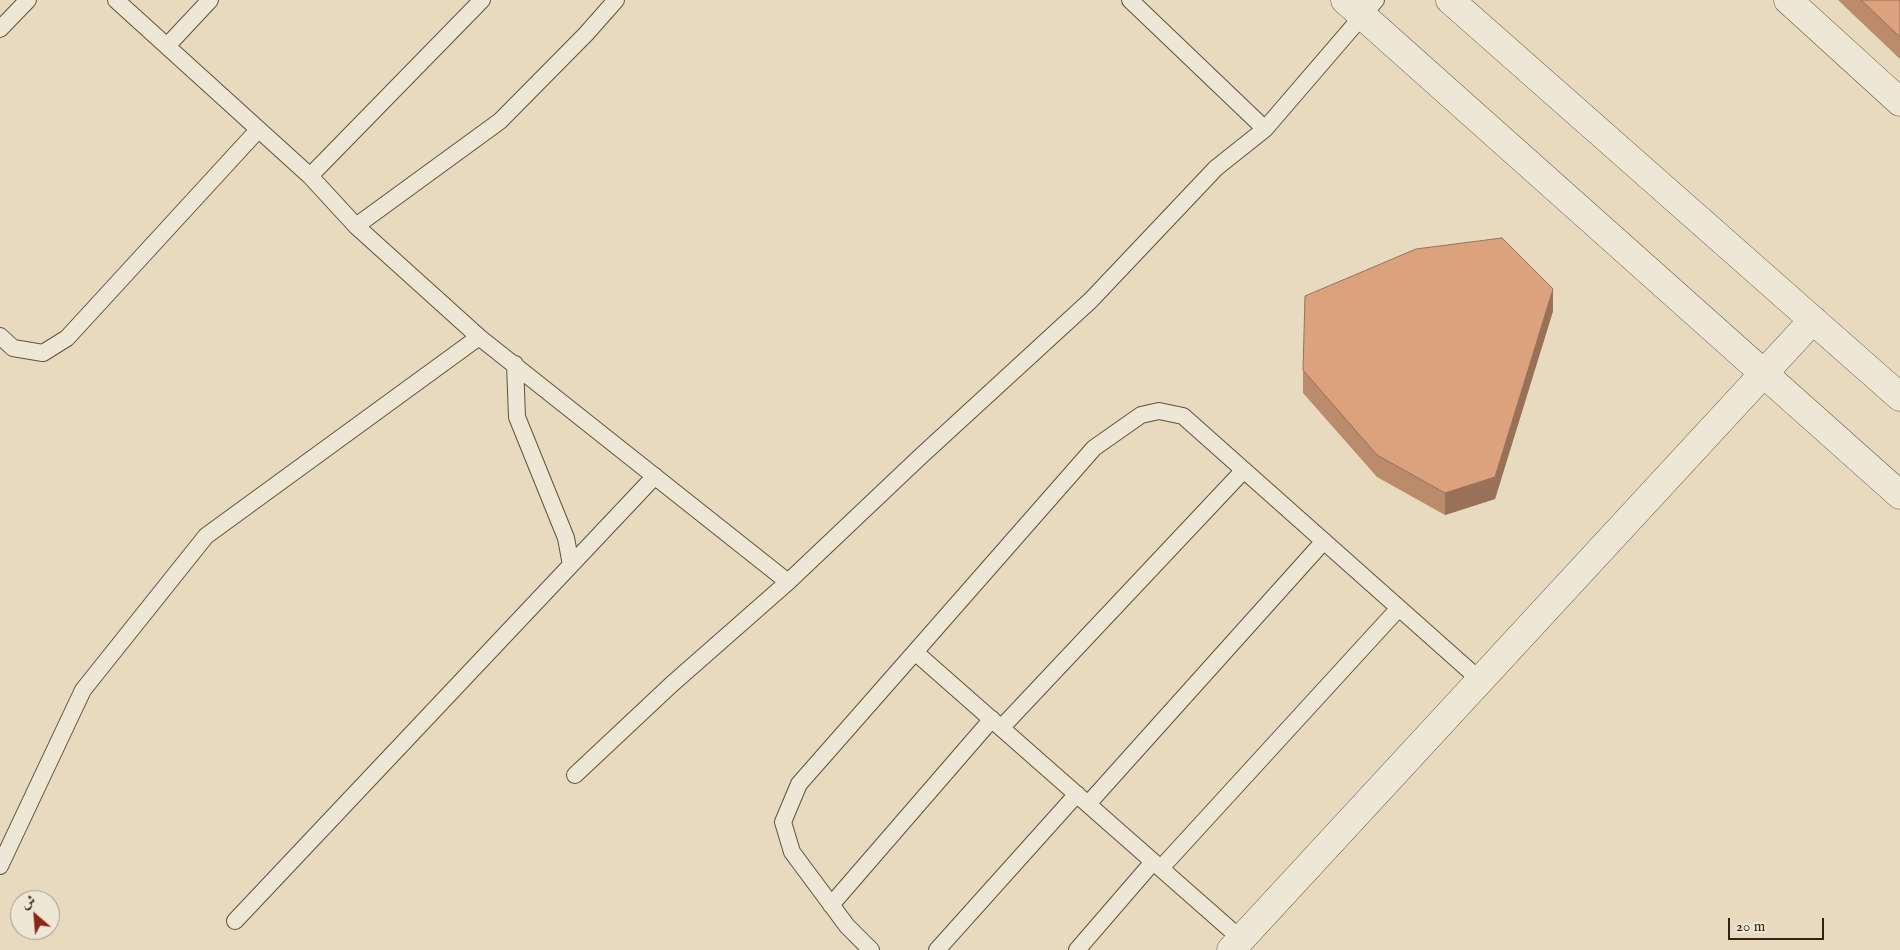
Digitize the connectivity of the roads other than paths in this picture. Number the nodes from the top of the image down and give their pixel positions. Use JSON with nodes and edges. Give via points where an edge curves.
{"nodes":[{"id":1,"x":28,"y":0,"type":"edge"},
{"id":2,"x":116,"y":0,"type":"edge"},
{"id":3,"x":210,"y":0,"type":"edge"},
{"id":4,"x":482,"y":0,"type":"edge"},
{"id":5,"x":616,"y":0,"type":"edge"},
{"id":6,"x":1130,"y":0,"type":"edge"},
{"id":7,"x":1450,"y":0,"type":"edge"},
{"id":8,"x":1788,"y":0,"type":"edge"},
{"id":9,"x":1361,"y":5,"type":"edge"},
{"id":10,"x":0,"y":29,"type":"edge"},
{"id":11,"x":167,"y":46,"type":"junction"},
{"id":12,"x":1900,"y":102,"type":"edge"},
{"id":13,"x":1264,"y":129,"type":"junction"},
{"id":14,"x":258,"y":130,"type":"junction"},
{"id":15,"x":310,"y":176,"type":"junction"},
{"id":16,"x":356,"y":226,"type":"junction"},
{"id":17,"x":1813,"y":320,"type":"junction"},
{"id":18,"x":0,"y":336,"type":"edge"},
{"id":19,"x":479,"y":337,"type":"junction"},
{"id":20,"x":515,"y":364,"type":"junction"},
{"id":21,"x":1764,"y":374,"type":"junction"},
{"id":22,"x":1900,"y":397,"type":"edge"},
{"id":23,"x":1244,"y":470,"type":"junction"},
{"id":24,"x":655,"y":476,"type":"junction"},
{"id":25,"x":1900,"y":495,"type":"edge"},
{"id":26,"x":1324,"y":541,"type":"junction"},
{"id":27,"x":571,"y":565,"type":"junction"},
{"id":28,"x":788,"y":582,"type":"junction"},
{"id":29,"x":1399,"y":608,"type":"junction"},
{"id":30,"x":915,"y":652,"type":"junction"},
{"id":31,"x":1480,"y":680,"type":"junction"},
{"id":32,"x":997,"y":723,"type":"junction"},
{"id":33,"x":575,"y":775,"type":"dead end"},
{"id":34,"x":1082,"y":799,"type":"junction"},
{"id":35,"x":1157,"y":865,"type":"junction"},
{"id":36,"x":0,"y":866,"type":"edge"},
{"id":37,"x":831,"y":905,"type":"junction"},
{"id":38,"x":234,"y":921,"type":"dead end"},
{"id":39,"x":1236,"y":944,"type":"edge"},
{"id":40,"x":871,"y":950,"type":"edge"},
{"id":41,"x":936,"y":950,"type":"edge"},
{"id":42,"x":1077,"y":950,"type":"edge"}],
"edges":[{"from":1,"to":10,"type":"lane"},
{"from":2,"to":11,"type":"lane"},
{"from":3,"to":11,"type":"lane"},
{"from":4,"to":15,"type":"lane"},
{"from":5,"to":16,"type":"lane","via":[[500,121]]},
{"from":6,"to":13,"type":"lane"},
{"from":7,"to":17,"type":"street"},
{"from":8,"to":12,"type":"street"},
{"from":9,"to":13,"type":"lane"},
{"from":9,"to":21,"type":"street"},
{"from":11,"to":14,"type":"lane"},
{"from":13,"to":28,"type":"lane","via":[[1216,168],[1091,300]]},
{"from":14,"to":15,"type":"lane"},
{"from":14,"to":18,"type":"lane","via":[[67,338],[43,353],[13,348]]},
{"from":15,"to":16,"type":"lane"},
{"from":16,"to":19,"type":"lane"},
{"from":17,"to":21,"type":"street"},
{"from":17,"to":22,"type":"street"},
{"from":19,"to":20,"type":"lane"},
{"from":19,"to":36,"type":"lane","via":[[206,536],[83,690]]},
{"from":20,"to":24,"type":"lane"},
{"from":20,"to":27,"type":"lane","via":[[517,417],[566,538]]},
{"from":21,"to":25,"type":"street"},
{"from":21,"to":31,"type":"street"},
{"from":23,"to":26,"type":"lane"},
{"from":23,"to":30,"type":"lane","via":[[1183,416],[1159,412],[1141,415],[1094,448]]},
{"from":23,"to":32,"type":"lane"},
{"from":24,"to":27,"type":"lane"},
{"from":24,"to":28,"type":"lane"},
{"from":26,"to":29,"type":"lane"},
{"from":26,"to":34,"type":"lane"},
{"from":27,"to":38,"type":"lane"},
{"from":28,"to":33,"type":"lane"},
{"from":29,"to":31,"type":"lane"},
{"from":29,"to":35,"type":"lane"},
{"from":30,"to":32,"type":"lane"},
{"from":30,"to":37,"type":"lane","via":[[799,784],[783,822],[792,852]]},
{"from":31,"to":39,"type":"street"},
{"from":32,"to":34,"type":"lane"},
{"from":32,"to":37,"type":"lane"},
{"from":34,"to":35,"type":"lane"},
{"from":34,"to":41,"type":"lane"},
{"from":35,"to":39,"type":"lane"},
{"from":35,"to":42,"type":"lane"},
{"from":37,"to":40,"type":"lane"}]}
